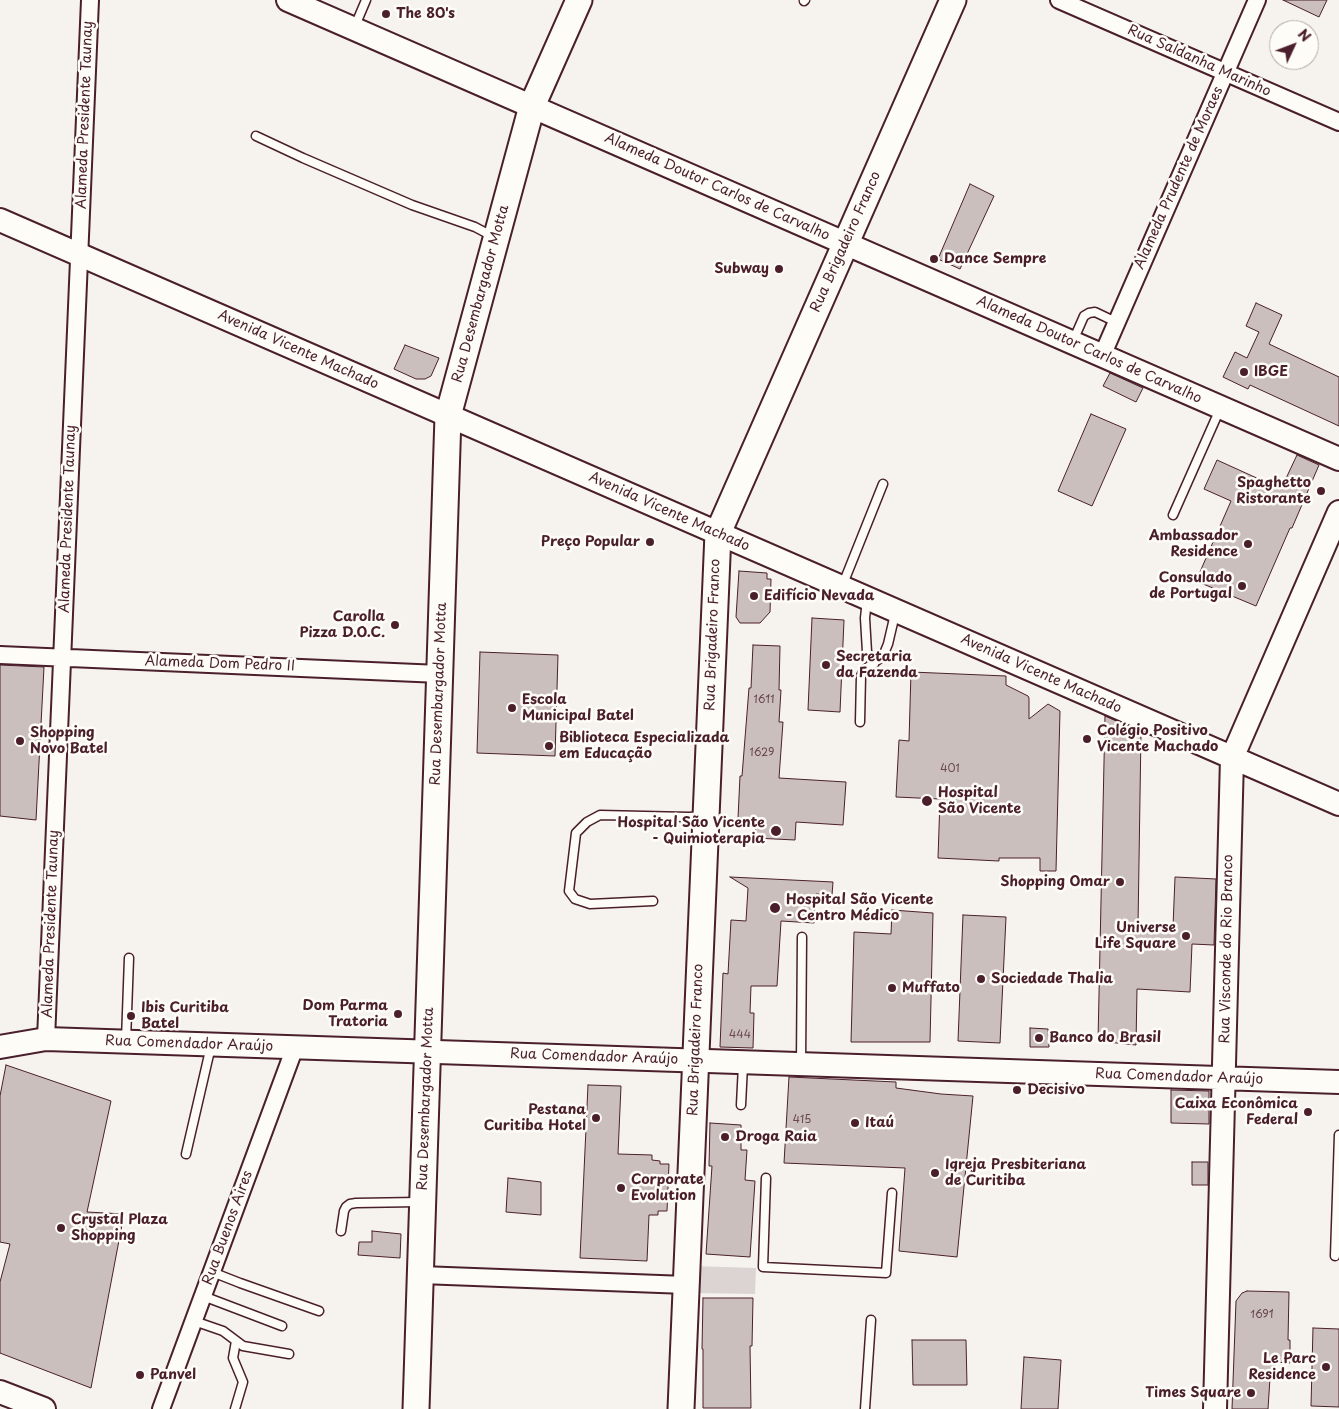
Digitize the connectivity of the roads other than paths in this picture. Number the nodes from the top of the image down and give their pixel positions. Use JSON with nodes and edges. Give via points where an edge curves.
{"nodes":[{"id":1,"x":90,"y":0,"type":"edge"},
{"id":2,"x":366,"y":0,"type":"edge"},
{"id":3,"x":579,"y":0,"type":"edge"},
{"id":4,"x":953,"y":0,"type":"edge"},
{"id":5,"x":1059,"y":0,"type":"edge"},
{"id":6,"x":1257,"y":0,"type":"edge"},
{"id":7,"x":297,"y":2,"type":"edge"},
{"id":8,"x":354,"y":29,"type":"junction"},
{"id":9,"x":1225,"y":72,"type":"junction"},
{"id":10,"x":532,"y":106,"type":"junction"},
{"id":11,"x":1339,"y":122,"type":"edge"},
{"id":12,"x":256,"y":136,"type":"dead end"},
{"id":13,"x":0,"y":220,"type":"edge"},
{"id":14,"x":496,"y":238,"type":"junction"},
{"id":15,"x":846,"y":243,"type":"junction"},
{"id":16,"x":79,"y":254,"type":"junction"},
{"id":17,"x":1116,"y":322,"type":"junction"},
{"id":18,"x":1073,"y":343,"type":"junction"},
{"id":19,"x":1102,"y":356,"type":"junction"},
{"id":20,"x":1221,"y":407,"type":"junction"},
{"id":21,"x":448,"y":416,"type":"junction"},
{"id":22,"x":1339,"y":459,"type":"edge"},
{"id":23,"x":883,"y":484,"type":"dead end"},
{"id":24,"x":1339,"y":512,"type":"edge"},
{"id":25,"x":1173,"y":515,"type":"dead end"},
{"id":26,"x":718,"y":533,"type":"junction"},
{"id":27,"x":842,"y":587,"type":"junction"},
{"id":28,"x":867,"y":598,"type":"junction"},
{"id":29,"x":896,"y":610,"type":"junction"},
{"id":30,"x":0,"y":655,"type":"edge"},
{"id":31,"x":62,"y":657,"type":"junction"},
{"id":32,"x":874,"y":664,"type":"junction"},
{"id":33,"x":440,"y":674,"type":"junction"},
{"id":34,"x":860,"y":722,"type":"dead end"},
{"id":35,"x":1232,"y":758,"type":"junction"},
{"id":36,"x":1339,"y":804,"type":"edge"},
{"id":37,"x":706,"y":816,"type":"junction"},
{"id":38,"x":653,"y":901,"type":"dead end"},
{"id":39,"x":802,"y":937,"type":"dead end"},
{"id":40,"x":129,"y":958,"type":"dead end"},
{"id":41,"x":46,"y":1039,"type":"junction"},
{"id":42,"x":126,"y":1042,"type":"junction"},
{"id":43,"x":211,"y":1044,"type":"junction"},
{"id":44,"x":0,"y":1047,"type":"edge"},
{"id":45,"x":295,"y":1047,"type":"junction"},
{"id":46,"x":428,"y":1052,"type":"junction"},
{"id":47,"x":695,"y":1061,"type":"junction"},
{"id":48,"x":743,"y":1063,"type":"junction"},
{"id":49,"x":801,"y":1064,"type":"junction"},
{"id":50,"x":1224,"y":1079,"type":"junction"},
{"id":51,"x":1339,"y":1082,"type":"edge"},
{"id":52,"x":741,"y":1105,"type":"dead end"},
{"id":53,"x":1339,"y":1135,"type":"edge"},
{"id":54,"x":186,"y":1154,"type":"dead end"},
{"id":55,"x":766,"y":1178,"type":"dead end"},
{"id":56,"x":892,"y":1193,"type":"dead end"},
{"id":57,"x":423,"y":1202,"type":"junction"},
{"id":58,"x":341,"y":1231,"type":"dead end"},
{"id":59,"x":1335,"y":1256,"type":"dead end"},
{"id":60,"x":212,"y":1272,"type":"junction"},
{"id":61,"x":420,"y":1275,"type":"junction"},
{"id":62,"x":686,"y":1285,"type":"junction"},
{"id":63,"x":203,"y":1296,"type":"junction"},
{"id":64,"x":319,"y":1311,"type":"dead end"},
{"id":65,"x":871,"y":1320,"type":"dead end"},
{"id":66,"x":194,"y":1321,"type":"junction"},
{"id":67,"x":282,"y":1326,"type":"dead end"},
{"id":68,"x":236,"y":1341,"type":"junction"},
{"id":69,"x":289,"y":1354,"type":"dead end"},
{"id":70,"x":0,"y":1392,"type":"edge"},
{"id":71,"x":44,"y":1409,"type":"edge"},
{"id":72,"x":161,"y":1409,"type":"edge"},
{"id":73,"x":235,"y":1409,"type":"edge"},
{"id":74,"x":416,"y":1409,"type":"edge"},
{"id":75,"x":681,"y":1409,"type":"edge"},
{"id":76,"x":865,"y":1409,"type":"edge"},
{"id":77,"x":1215,"y":1409,"type":"edge"}],
"edges":[{"from":1,"to":16,"type":"street","name":"Alameda Presidente Taunay"},
{"from":2,"to":8,"type":"lane"},
{"from":3,"to":10,"type":"main road","name":"Rua Desembargador Motta"},
{"from":4,"to":15,"type":"main road","name":"Rua Brigadeiro Franco"},
{"from":5,"to":9,"type":"street","name":"Rua Saldanha Marinho"},
{"from":6,"to":9,"type":"street","name":"Alameda Prudente de Moraes"},
{"from":7,"to":8,"type":"street","name":"Alameda Doutor Carlos de Carvalho"},
{"from":8,"to":10,"type":"street","name":"Alameda Doutor Carlos de Carvalho"},
{"from":9,"to":11,"type":"street","name":"Rua Saldanha Marinho"},
{"from":9,"to":17,"type":"street","name":"Alameda Prudente de Moraes"},
{"from":10,"to":14,"type":"main road","name":"Rua Desembargador Motta"},
{"from":10,"to":15,"type":"street","name":"Alameda Doutor Carlos de Carvalho"},
{"from":12,"to":14,"type":"lane"},
{"from":13,"to":16,"type":"street","name":"Avenida Vicente Machado"},
{"from":14,"to":21,"type":"main road","name":"Rua Desembargador Motta"},
{"from":15,"to":18,"type":"street","name":"Alameda Doutor Carlos de Carvalho"},
{"from":15,"to":26,"type":"main road","name":"Rua Brigadeiro Franco"},
{"from":16,"to":21,"type":"street","name":"Avenida Vicente Machado"},
{"from":16,"to":31,"type":"street","name":"Alameda Presidente Taunay"},
{"from":17,"to":18,"type":"lane","via":[[1095,312],[1089,313],[1084,316]]},
{"from":17,"to":19,"type":"street","name":"Alameda Prudente de Moraes"},
{"from":18,"to":19,"type":"street","name":"Alameda Doutor Carlos de Carvalho"},
{"from":19,"to":20,"type":"street","name":"Alameda Doutor Carlos de Carvalho"},
{"from":20,"to":22,"type":"street","name":"Alameda Doutor Carlos de Carvalho"},
{"from":20,"to":25,"type":"lane"},
{"from":21,"to":26,"type":"street","name":"Avenida Vicente Machado"},
{"from":21,"to":33,"type":"main road","name":"Rua Desembargador Motta"},
{"from":23,"to":27,"type":"lane"},
{"from":24,"to":35,"type":"street","name":"Rua Visconde do Rio Branco"},
{"from":26,"to":27,"type":"street","name":"Avenida Vicente Machado"},
{"from":26,"to":37,"type":"main road","name":"Rua Brigadeiro Franco"},
{"from":27,"to":28,"type":"street","name":"Avenida Vicente Machado"},
{"from":28,"to":29,"type":"street","name":"Avenida Vicente Machado"},
{"from":28,"to":32,"type":"lane","via":[[866,645]]},
{"from":29,"to":32,"type":"lane","via":[[888,644],[883,656]]},
{"from":29,"to":35,"type":"street","name":"Avenida Vicente Machado"},
{"from":30,"to":31,"type":"street","name":"Alameda Dom Pedro II"},
{"from":31,"to":33,"type":"street","name":"Alameda Dom Pedro II"},
{"from":31,"to":41,"type":"street","name":"Alameda Presidente Taunay"},
{"from":32,"to":34,"type":"lane","via":[[861,676]]},
{"from":33,"to":46,"type":"main road","name":"Rua Desembargador Motta"},
{"from":35,"to":36,"type":"street","name":"Avenida Vicente Machado"},
{"from":35,"to":50,"type":"street","name":"Rua Visconde do Rio Branco"},
{"from":37,"to":38,"type":"lane","via":[[600,815],[576,833],[569,890],[575,899],[590,904]]},
{"from":37,"to":47,"type":"main road","name":"Rua Brigadeiro Franco"},
{"from":39,"to":49,"type":"lane"},
{"from":40,"to":42,"type":"lane"},
{"from":41,"to":42,"type":"street","name":"Rua Comendador Araújo"},
{"from":41,"to":44,"type":"street","name":"Rua Comendador Araújo"},
{"from":42,"to":43,"type":"street","name":"Rua Comendador Araújo"},
{"from":43,"to":45,"type":"street","name":"Rua Comendador Araújo"},
{"from":43,"to":54,"type":"lane"},
{"from":45,"to":46,"type":"street","name":"Rua Comendador Araújo"},
{"from":45,"to":60,"type":"street","name":"Rua Buenos Aires"},
{"from":46,"to":47,"type":"street","name":"Rua Comendador Araújo"},
{"from":46,"to":57,"type":"main road","name":"Rua Desembargador Motta"},
{"from":47,"to":48,"type":"street","name":"Rua Comendador Araújo"},
{"from":47,"to":62,"type":"main road","name":"Rua Brigadeiro Franco"},
{"from":48,"to":49,"type":"street","name":"Rua Comendador Araújo"},
{"from":48,"to":52,"type":"lane"},
{"from":49,"to":50,"type":"street","name":"Rua Comendador Araújo"},
{"from":50,"to":51,"type":"street","name":"Rua Comendador Araújo"},
{"from":50,"to":77,"type":"street","name":"Rua Visconde do Rio Branco"},
{"from":53,"to":59,"type":"lane"},
{"from":55,"to":56,"type":"lane","via":[[763,1267],[886,1273]]},
{"from":57,"to":58,"type":"lane","via":[[350,1204],[344,1211]]},
{"from":57,"to":61,"type":"main road","name":"Rua Desembargador Motta"},
{"from":60,"to":63,"type":"street","name":"Rua Buenos Aires"},
{"from":60,"to":64,"type":"lane"},
{"from":61,"to":62,"type":"street"},
{"from":61,"to":74,"type":"main road","name":"Rua Desembargador Motta"},
{"from":62,"to":75,"type":"main road","name":"Rua Brigadeiro Franco"},
{"from":63,"to":66,"type":"street","name":"Rua Buenos Aires"},
{"from":63,"to":67,"type":"lane"},
{"from":65,"to":76,"type":"lane"},
{"from":66,"to":68,"type":"lane","via":[[223,1331]]},
{"from":66,"to":72,"type":"street","name":"Rua Buenos Aires"},
{"from":68,"to":69,"type":"lane","via":[[243,1346]]},
{"from":68,"to":73,"type":"lane","via":[[233,1358],[243,1382]]},
{"from":70,"to":71,"type":"street"}]}
